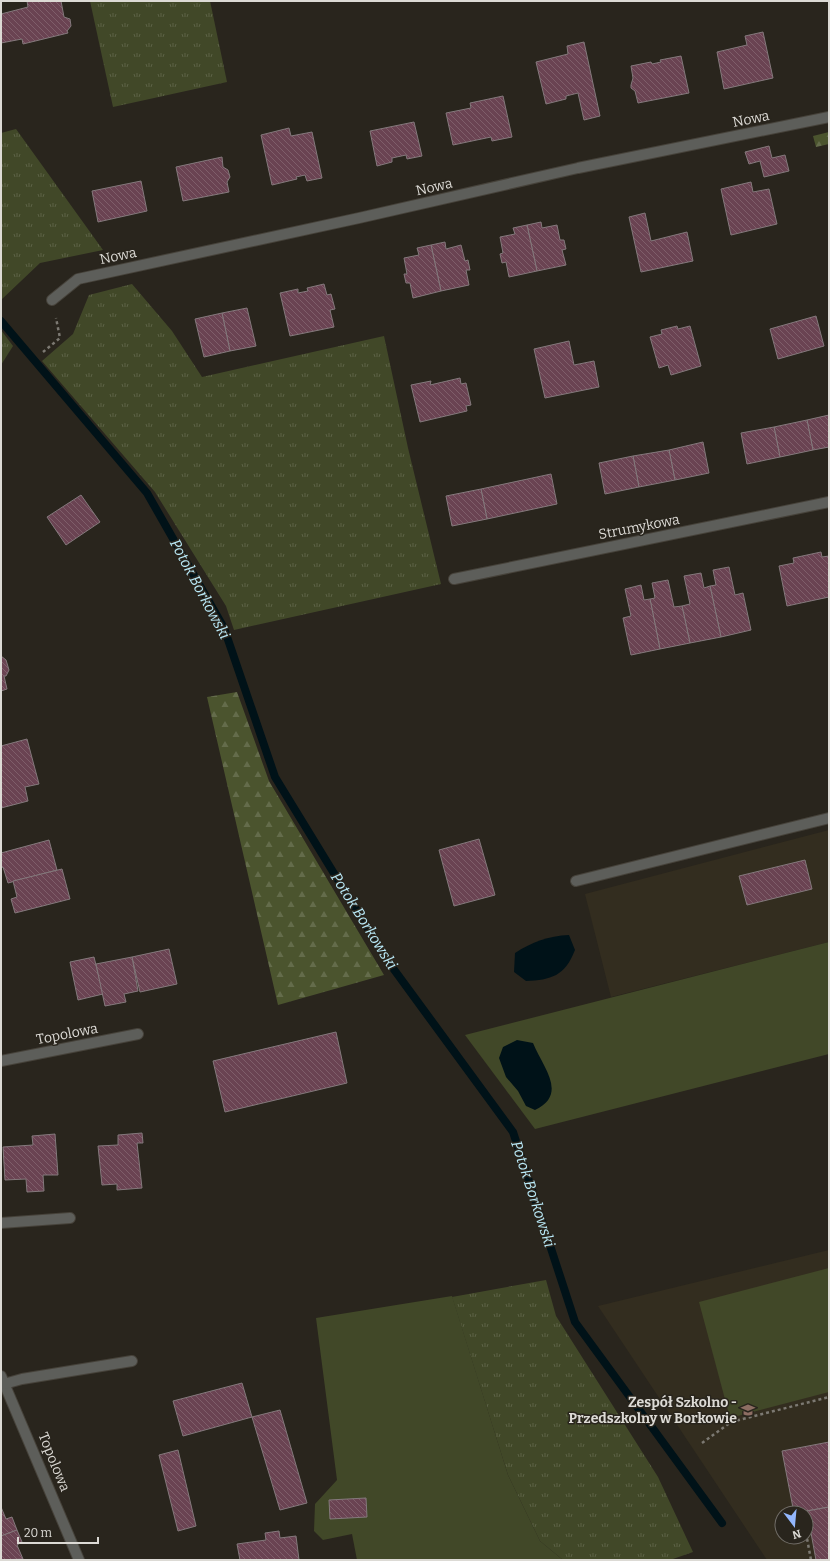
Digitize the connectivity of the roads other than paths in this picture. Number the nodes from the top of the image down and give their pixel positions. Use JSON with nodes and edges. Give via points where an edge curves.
{"nodes":[{"id":1,"x":829,"y":117,"type":"edge"},
{"id":2,"x":52,"y":300,"type":"road end"},
{"id":3,"x":829,"y":502,"type":"edge"},
{"id":4,"x":454,"y":579,"type":"dead end"},
{"id":5,"x":829,"y":818,"type":"edge"},
{"id":6,"x":576,"y":881,"type":"dead end"},
{"id":7,"x":138,"y":1034,"type":"dead end"},
{"id":8,"x":1,"y":1061,"type":"edge"},
{"id":9,"x":70,"y":1218,"type":"dead end"},
{"id":10,"x":1,"y":1224,"type":"edge"},
{"id":11,"x":132,"y":1361,"type":"dead end"},
{"id":12,"x":2,"y":1380,"type":"edge"},
{"id":13,"x":79,"y":1560,"type":"edge"}],
"edges":[{"from":1,"to":2,"type":"street","name":"Nowa","via":[[578,168],[78,279]]},
{"from":3,"to":4,"type":"street","name":"Strumykowa"},
{"from":5,"to":6,"type":"street"},
{"from":7,"to":8,"type":"street","name":"Topolowa"},
{"from":9,"to":10,"type":"street"},
{"from":11,"to":12,"type":"street"},
{"from":12,"to":13,"type":"street","name":"Topolowa"}]}
